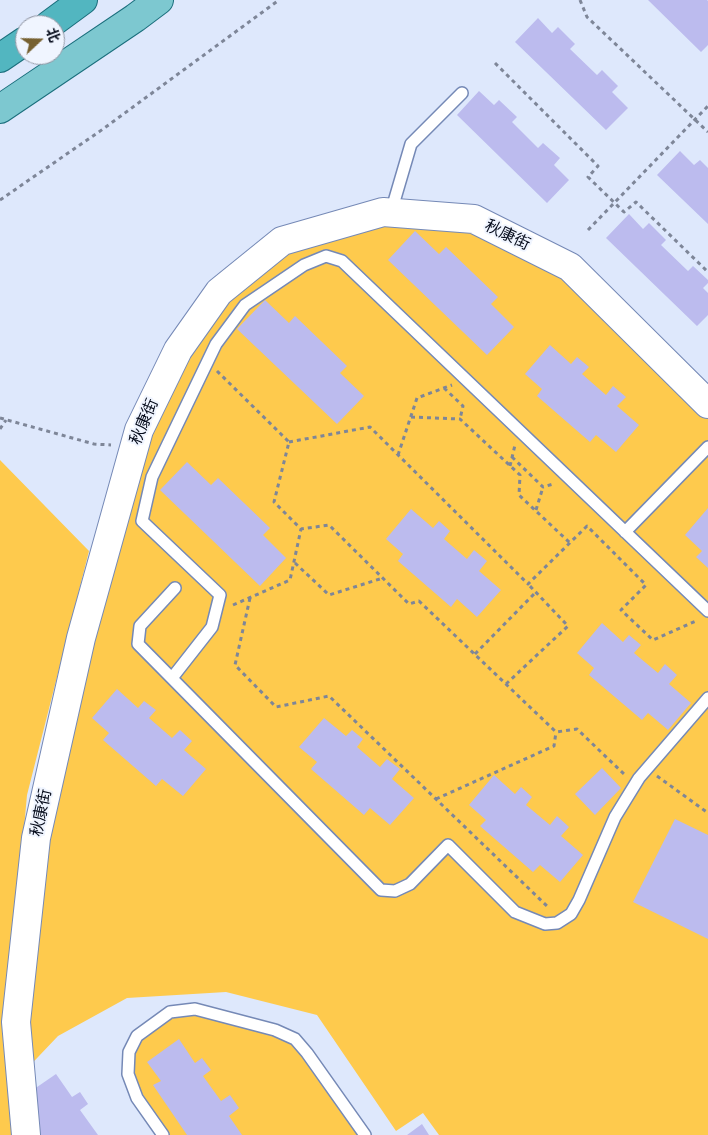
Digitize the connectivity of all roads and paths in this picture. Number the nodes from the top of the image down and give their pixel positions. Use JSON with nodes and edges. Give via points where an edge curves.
{"nodes":[{"id":1,"x":83,"y":0,"type":"edge"},
{"id":2,"x":158,"y":0,"type":"edge"},
{"id":3,"x":279,"y":0,"type":"edge"},
{"id":4,"x":580,"y":0,"type":"edge"},
{"id":5,"x":63,"y":15,"type":"edge"},
{"id":6,"x":15,"y":48,"type":"edge"},
{"id":7,"x":0,"y":58,"type":"edge"},
{"id":8,"x":495,"y":63,"type":"dead end"},
{"id":9,"x":462,"y":93,"type":"dead end"},
{"id":10,"x":708,"y":106,"type":"edge"},
{"id":11,"x":0,"y":109,"type":"edge"},
{"id":12,"x":694,"y":119,"type":"junction"},
{"id":13,"x":708,"y":132,"type":"edge"},
{"id":14,"x":0,"y":200,"type":"edge"},
{"id":15,"x":615,"y":202,"type":"junction"},
{"id":16,"x":391,"y":212,"type":"junction"},
{"id":17,"x":588,"y":230,"type":"dead end"},
{"id":18,"x":708,"y":272,"type":"edge"},
{"id":19,"x":208,"y":362,"type":"junction"},
{"id":20,"x":466,"y":380,"type":"junction"},
{"id":21,"x":444,"y":388,"type":"junction"},
{"id":22,"x":708,"y":404,"type":"edge"},
{"id":23,"x":410,"y":417,"type":"junction"},
{"id":24,"x":0,"y":418,"type":"edge"},
{"id":25,"x":460,"y":419,"type":"junction"},
{"id":26,"x":6,"y":420,"type":"junction"},
{"id":27,"x":0,"y":429,"type":"edge"},
{"id":28,"x":289,"y":442,"type":"junction"},
{"id":29,"x":134,"y":445,"type":"junction"},
{"id":30,"x":708,"y":447,"type":"edge"},
{"id":31,"x":398,"y":455,"type":"junction"},
{"id":32,"x":512,"y":457,"type":"dead end"},
{"id":33,"x":570,"y":479,"type":"junction"},
{"id":34,"x":543,"y":487,"type":"junction"},
{"id":35,"x":536,"y":510,"type":"junction"},
{"id":36,"x":301,"y":529,"type":"junction"},
{"id":37,"x":625,"y":532,"type":"junction"},
{"id":38,"x":570,"y":543,"type":"junction"},
{"id":39,"x":294,"y":562,"type":"junction"},
{"id":40,"x":383,"y":578,"type":"junction"},
{"id":41,"x":528,"y":584,"type":"junction"},
{"id":42,"x":175,"y":588,"type":"dead end"},
{"id":43,"x":536,"y":592,"type":"junction"},
{"id":44,"x":220,"y":595,"type":"junction"},
{"id":45,"x":250,"y":598,"type":"junction"},
{"id":46,"x":704,"y":615,"type":"edge"},
{"id":47,"x":475,"y":654,"type":"junction"},
{"id":48,"x":172,"y":678,"type":"junction"},
{"id":49,"x":506,"y":684,"type":"junction"},
{"id":50,"x":708,"y":698,"type":"edge"},
{"id":51,"x":556,"y":732,"type":"junction"},
{"id":52,"x":646,"y":770,"type":"junction"},
{"id":53,"x":635,"y":785,"type":"junction"},
{"id":54,"x":436,"y":799,"type":"junction"},
{"id":55,"x":708,"y":814,"type":"edge"},
{"id":56,"x":562,"y":920,"type":"junction"},
{"id":57,"x":26,"y":1135,"type":"edge"},
{"id":58,"x":162,"y":1135,"type":"edge"},
{"id":59,"x":365,"y":1135,"type":"edge"}],
"edges":[{"from":1,"to":5,"type":"highway"},
{"from":2,"to":11,"type":"main road"},
{"from":3,"to":14,"type":"path"},
{"from":4,"to":12,"type":"path","via":[[587,17]]},
{"from":6,"to":7,"type":"highway"},
{"from":8,"to":15,"type":"path","via":[[598,166],[588,177]]},
{"from":9,"to":16,"type":"lane","via":[[411,144]]},
{"from":10,"to":12,"type":"path"},
{"from":12,"to":13,"type":"path"},
{"from":12,"to":15,"type":"path"},
{"from":15,"to":17,"type":"path"},
{"from":15,"to":18,"type":"path","via":[[624,212],[636,202]]},
{"from":16,"to":22,"type":"street","name":"秋康街","via":[[474,220],[570,267]]},
{"from":16,"to":29,"type":"street","name":"秋康街","via":[[282,241],[219,292],[178,350]]},
{"from":19,"to":20,"type":"lane","via":[[216,344],[245,305],[304,265],[326,256],[342,261]]},
{"from":19,"to":28,"type":"path"},
{"from":19,"to":44,"type":"lane","via":[[152,477],[142,521]]},
{"from":20,"to":21,"type":"path"},
{"from":20,"to":33,"type":"lane"},
{"from":21,"to":23,"type":"path","via":[[417,398]]},
{"from":21,"to":25,"type":"path","via":[[463,406]]},
{"from":23,"to":25,"type":"path"},
{"from":23,"to":31,"type":"path"},
{"from":24,"to":26,"type":"path"},
{"from":25,"to":35,"type":"path","via":[[520,475],[520,494]]},
{"from":26,"to":27,"type":"path"},
{"from":26,"to":29,"type":"path","via":[[94,444]]},
{"from":28,"to":31,"type":"path","via":[[370,427]]},
{"from":28,"to":36,"type":"path","via":[[274,502]]},
{"from":29,"to":57,"type":"street","name":"秋康街","via":[[81,638],[36,838],[16,1022]]},
{"from":30,"to":37,"type":"lane"},
{"from":31,"to":41,"type":"path"},
{"from":32,"to":34,"type":"path"},
{"from":33,"to":34,"type":"path"},
{"from":33,"to":37,"type":"lane"},
{"from":34,"to":35,"type":"path"},
{"from":35,"to":38,"type":"path"},
{"from":36,"to":39,"type":"path"},
{"from":36,"to":40,"type":"path","via":[[329,525]]},
{"from":37,"to":46,"type":"lane"},
{"from":38,"to":41,"type":"path"},
{"from":38,"to":46,"type":"path","via":[[587,526],[646,585],[621,610],[653,640]]},
{"from":39,"to":40,"type":"path","via":[[329,594]]},
{"from":39,"to":45,"type":"path","via":[[290,580]]},
{"from":40,"to":47,"type":"path","via":[[409,604],[419,601]]},
{"from":41,"to":43,"type":"path"},
{"from":42,"to":48,"type":"lane","via":[[140,626],[138,644]]},
{"from":43,"to":47,"type":"path"},
{"from":43,"to":49,"type":"path","via":[[568,626]]},
{"from":44,"to":45,"type":"path","via":[[232,606]]},
{"from":44,"to":48,"type":"lane","via":[[212,627]]},
{"from":45,"to":54,"type":"path","via":[[235,665],[276,706],[329,696]]},
{"from":47,"to":49,"type":"path"},
{"from":48,"to":56,"type":"lane","via":[[382,890],[395,891],[410,884],[448,846],[515,912],[545,924],[557,924]]},
{"from":49,"to":51,"type":"path"},
{"from":50,"to":52,"type":"lane"},
{"from":51,"to":53,"type":"path","via":[[577,729]]},
{"from":51,"to":54,"type":"path","via":[[554,746]]},
{"from":52,"to":53,"type":"lane"},
{"from":52,"to":55,"type":"path"},
{"from":53,"to":56,"type":"lane","via":[[615,818],[579,900],[571,914]]},
{"from":54,"to":56,"type":"path"},
{"from":58,"to":59,"type":"lane","via":[[137,1098],[128,1074],[129,1052],[137,1036],[170,1012],[195,1009],[275,1030],[295,1039]]}]}
